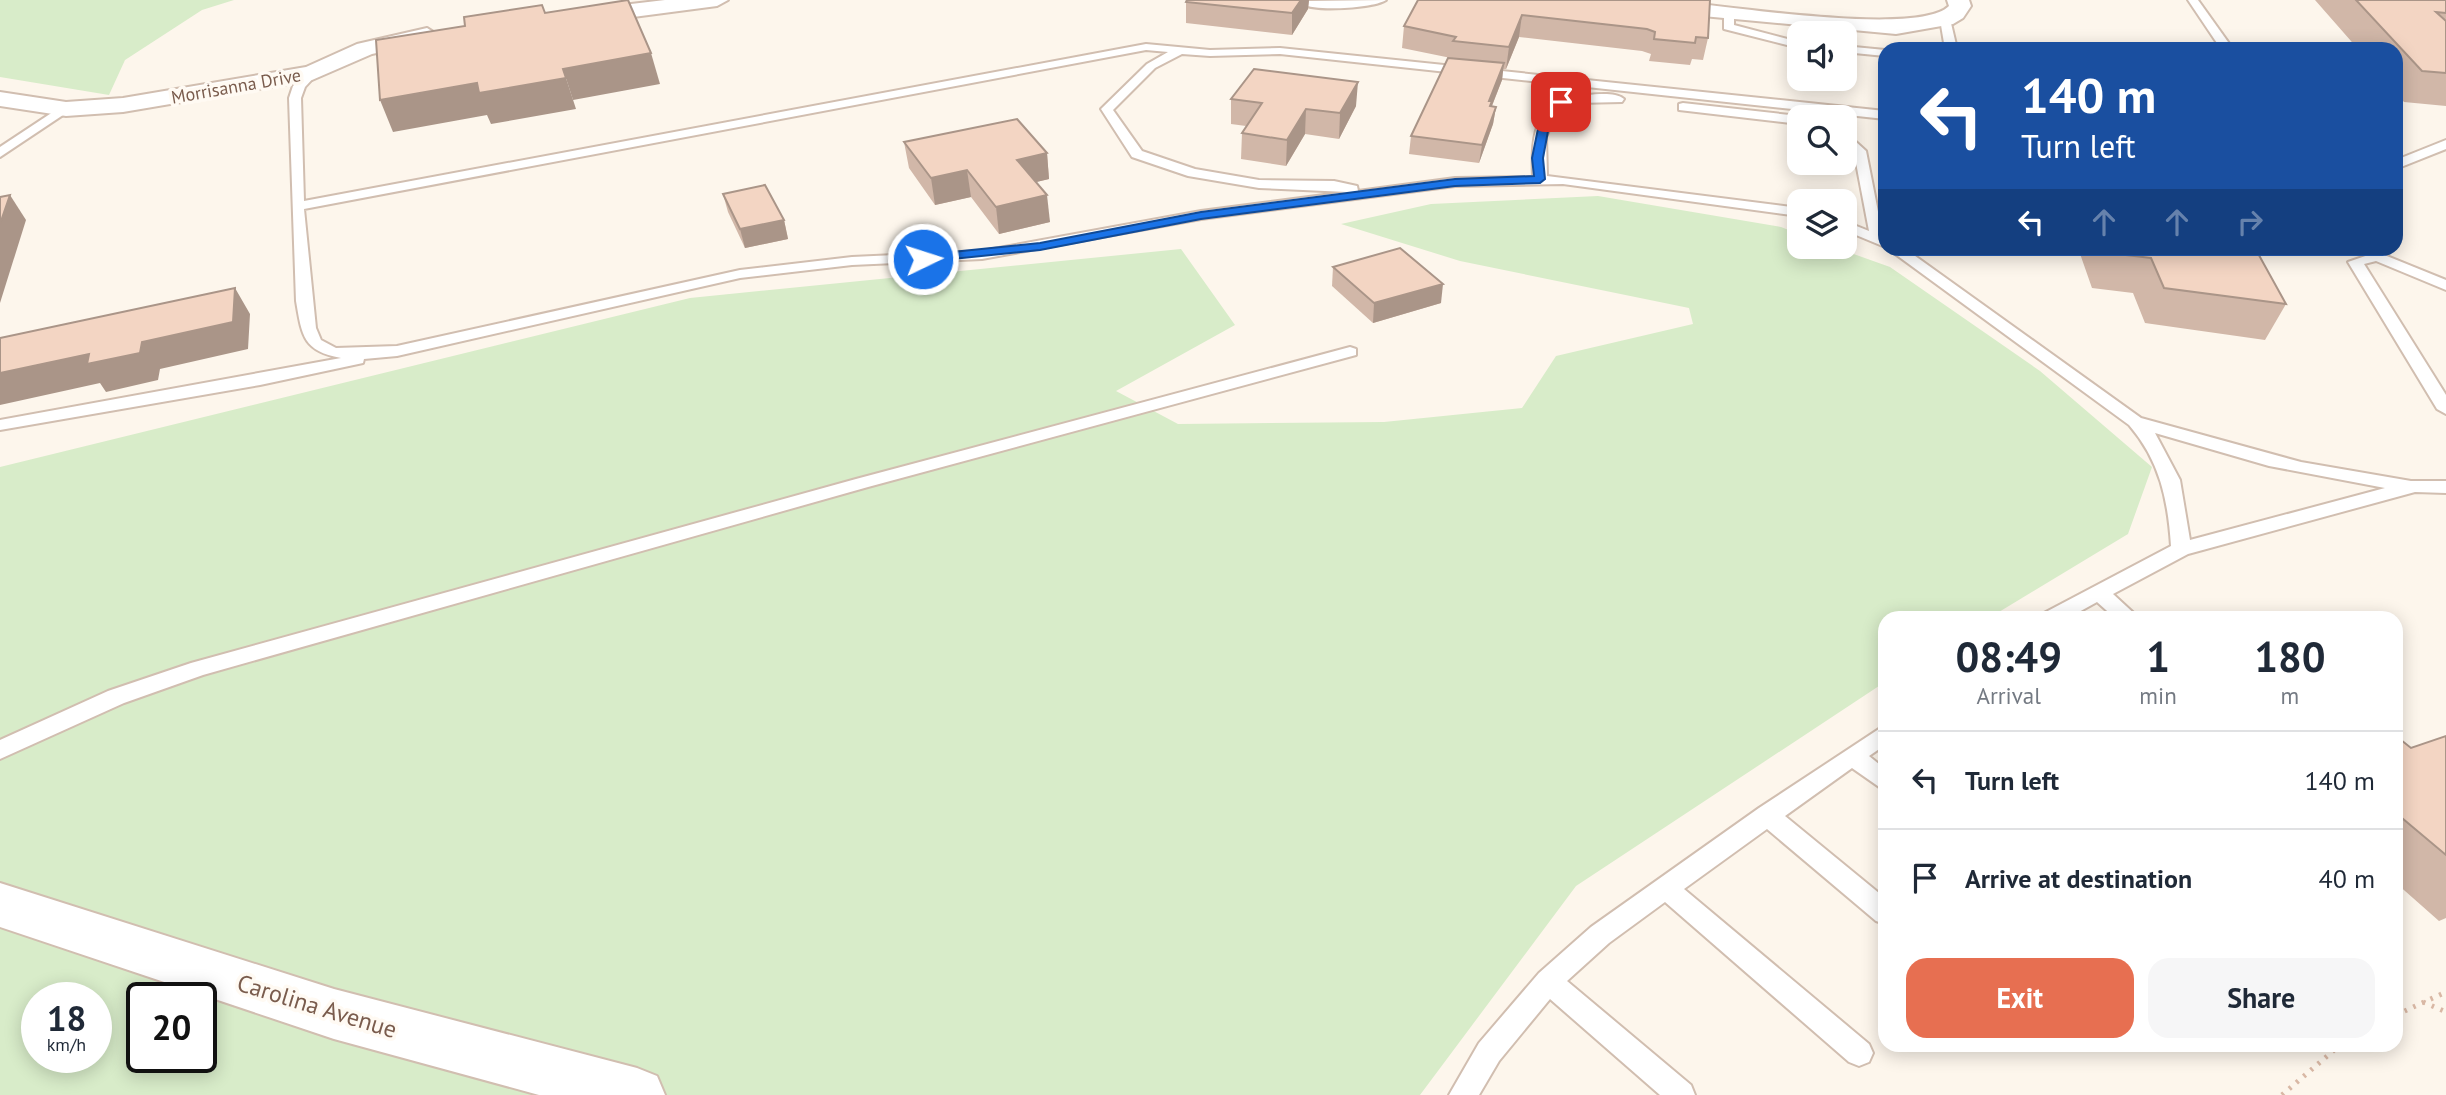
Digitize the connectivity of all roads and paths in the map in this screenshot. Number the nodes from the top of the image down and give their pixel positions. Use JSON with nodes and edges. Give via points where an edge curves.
{"nodes":[{"id":1,"x":717,"y":0,"type":"edge"},
{"id":2,"x":1381,"y":0,"type":"edge"},
{"id":3,"x":1596,"y":0,"type":"edge"},
{"id":4,"x":1958,"y":0,"type":"edge"},
{"id":5,"x":2193,"y":0,"type":"edge"},
{"id":6,"x":1308,"y":4,"type":"dead end"},
{"id":7,"x":1729,"y":14,"type":"junction"},
{"id":8,"x":1945,"y":19,"type":"junction"},
{"id":9,"x":554,"y":20,"type":"edge"},
{"id":10,"x":447,"y":33,"type":"edge"},
{"id":11,"x":1787,"y":42,"type":"edge"},
{"id":12,"x":1950,"y":42,"type":"edge"},
{"id":13,"x":2222,"y":42,"type":"edge"},
{"id":14,"x":1857,"y":50,"type":"edge"},
{"id":15,"x":1179,"y":51,"type":"junction"},
{"id":16,"x":1878,"y":52,"type":"edge"},
{"id":17,"x":312,"y":73,"type":"junction"},
{"id":18,"x":0,"y":99,"type":"edge"},
{"id":19,"x":1676,"y":99,"type":"junction"},
{"id":20,"x":66,"y":109,"type":"junction"},
{"id":21,"x":1878,"y":114,"type":"edge"},
{"id":22,"x":1787,"y":118,"type":"edge"},
{"id":23,"x":2446,"y":144,"type":"edge"},
{"id":24,"x":1857,"y":148,"type":"edge"},
{"id":25,"x":0,"y":153,"type":"edge"},
{"id":26,"x":2403,"y":162,"type":"edge"},
{"id":27,"x":1540,"y":179,"type":"junction"},
{"id":28,"x":1374,"y":193,"type":"junction"},
{"id":29,"x":298,"y":206,"type":"junction"},
{"id":30,"x":1787,"y":210,"type":"edge"},
{"id":31,"x":1878,"y":229,"type":"edge"},
{"id":32,"x":1857,"y":231,"type":"edge"},
{"id":33,"x":1878,"y":241,"type":"edge"},
{"id":34,"x":1905,"y":256,"type":"edge"},
{"id":35,"x":2446,"y":285,"type":"edge"},
{"id":36,"x":397,"y":351,"type":"junction"},
{"id":37,"x":1350,"y":352,"type":"dead end"},
{"id":38,"x":2446,"y":409,"type":"edge"},
{"id":39,"x":2135,"y":421,"type":"junction"},
{"id":40,"x":0,"y":425,"type":"edge"},
{"id":41,"x":2415,"y":486,"type":"junction"},
{"id":42,"x":2446,"y":487,"type":"edge"},
{"id":43,"x":2180,"y":550,"type":"junction"},
{"id":44,"x":2097,"y":592,"type":"junction"},
{"id":45,"x":2063,"y":611,"type":"edge"},
{"id":46,"x":2120,"y":611,"type":"edge"},
{"id":47,"x":1878,"y":738,"type":"edge"},
{"id":48,"x":0,"y":750,"type":"edge"},
{"id":49,"x":1852,"y":756,"type":"junction"},
{"id":50,"x":1878,"y":776,"type":"edge"},
{"id":51,"x":1767,"y":815,"type":"junction"},
{"id":52,"x":1666,"y":888,"type":"junction"},
{"id":53,"x":0,"y":905,"type":"edge"},
{"id":54,"x":1878,"y":906,"type":"edge"},
{"id":55,"x":1548,"y":981,"type":"junction"},
{"id":56,"x":2446,"y":992,"type":"edge"},
{"id":57,"x":2423,"y":1002,"type":"junction"},
{"id":58,"x":2403,"y":1012,"type":"edge"},
{"id":59,"x":2446,"y":1012,"type":"edge"},
{"id":60,"x":2332,"y":1052,"type":"edge"},
{"id":61,"x":1859,"y":1053,"type":"dead end"},
{"id":62,"x":637,"y":1095,"type":"edge"},
{"id":63,"x":1463,"y":1095,"type":"edge"},
{"id":64,"x":1681,"y":1095,"type":"edge"},
{"id":65,"x":2282,"y":1095,"type":"edge"}],
"edges":[{"from":1,"to":9,"type":"street"},
{"from":2,"to":6,"type":"lane"},
{"from":3,"to":7,"type":"street"},
{"from":4,"to":8,"type":"street","via":[[1960,6]]},
{"from":5,"to":13,"type":"lane"},
{"from":7,"to":8,"type":"street","via":[[1896,27]]},
{"from":7,"to":11,"type":"lane","via":[[1728,27]]},
{"from":8,"to":12,"type":"lane"},
{"from":10,"to":17,"type":"street","name":"Morrisanna Drive","via":[[365,49]]},
{"from":14,"to":16,"type":"lane"},
{"from":15,"to":19,"type":"lane","via":[[1280,51]]},
{"from":15,"to":28,"type":"lane","via":[[1151,66],[1107,109],[1137,154],[1193,173],[1236,181],[1334,185]]},
{"from":15,"to":29,"type":"lane","via":[[1131,48]]},
{"from":17,"to":20,"type":"street","name":"Morrisanna Drive","via":[[123,105]]},
{"from":17,"to":29,"type":"lane","via":[[295,98]]},
{"from":18,"to":20,"type":"street","name":"Morrisanna Drive"},
{"from":19,"to":21,"type":"lane"},
{"from":19,"to":22,"type":"lane"},
{"from":19,"to":27,"type":"lane","via":[[1561,102],[1546,114],[1538,158]]},
{"from":20,"to":25,"type":"lane"},
{"from":23,"to":26,"type":"lane"},
{"from":24,"to":31,"type":"lane"},
{"from":27,"to":28,"type":"lane","via":[[1455,182]]},
{"from":27,"to":30,"type":"lane"},
{"from":28,"to":36,"type":"lane","via":[[1201,215],[982,255],[852,261],[740,274]]},
{"from":29,"to":36,"type":"lane","via":[[306,317],[312,340],[336,351]]},
{"from":32,"to":33,"type":"lane"},
{"from":34,"to":39,"type":"lane"},
{"from":35,"to":38,"type":"lane","via":[[2377,256],[2355,262]]},
{"from":36,"to":40,"type":"lane"},
{"from":37,"to":48,"type":"lane","via":[[198,669],[116,697]]},
{"from":39,"to":41,"type":"lane","via":[[2234,454],[2329,476]]},
{"from":39,"to":43,"type":"lane","via":[[2156,443],[2171,477]]},
{"from":41,"to":42,"type":"lane"},
{"from":41,"to":43,"type":"lane"},
{"from":43,"to":44,"type":"lane"},
{"from":44,"to":45,"type":"lane"},
{"from":44,"to":46,"type":"lane"},
{"from":47,"to":49,"type":"lane"},
{"from":49,"to":50,"type":"lane"},
{"from":49,"to":51,"type":"lane"},
{"from":51,"to":52,"type":"lane"},
{"from":51,"to":54,"type":"lane"},
{"from":52,"to":55,"type":"lane","via":[[1600,935]]},
{"from":52,"to":61,"type":"lane"},
{"from":53,"to":62,"type":"street","name":"Carolina Avenue","via":[[334,1014]]},
{"from":55,"to":63,"type":"lane","via":[[1489,1052]]},
{"from":55,"to":64,"type":"lane"},
{"from":56,"to":57,"type":"path"},
{"from":57,"to":58,"type":"path"},
{"from":57,"to":59,"type":"path"},
{"from":60,"to":65,"type":"path"}]}
